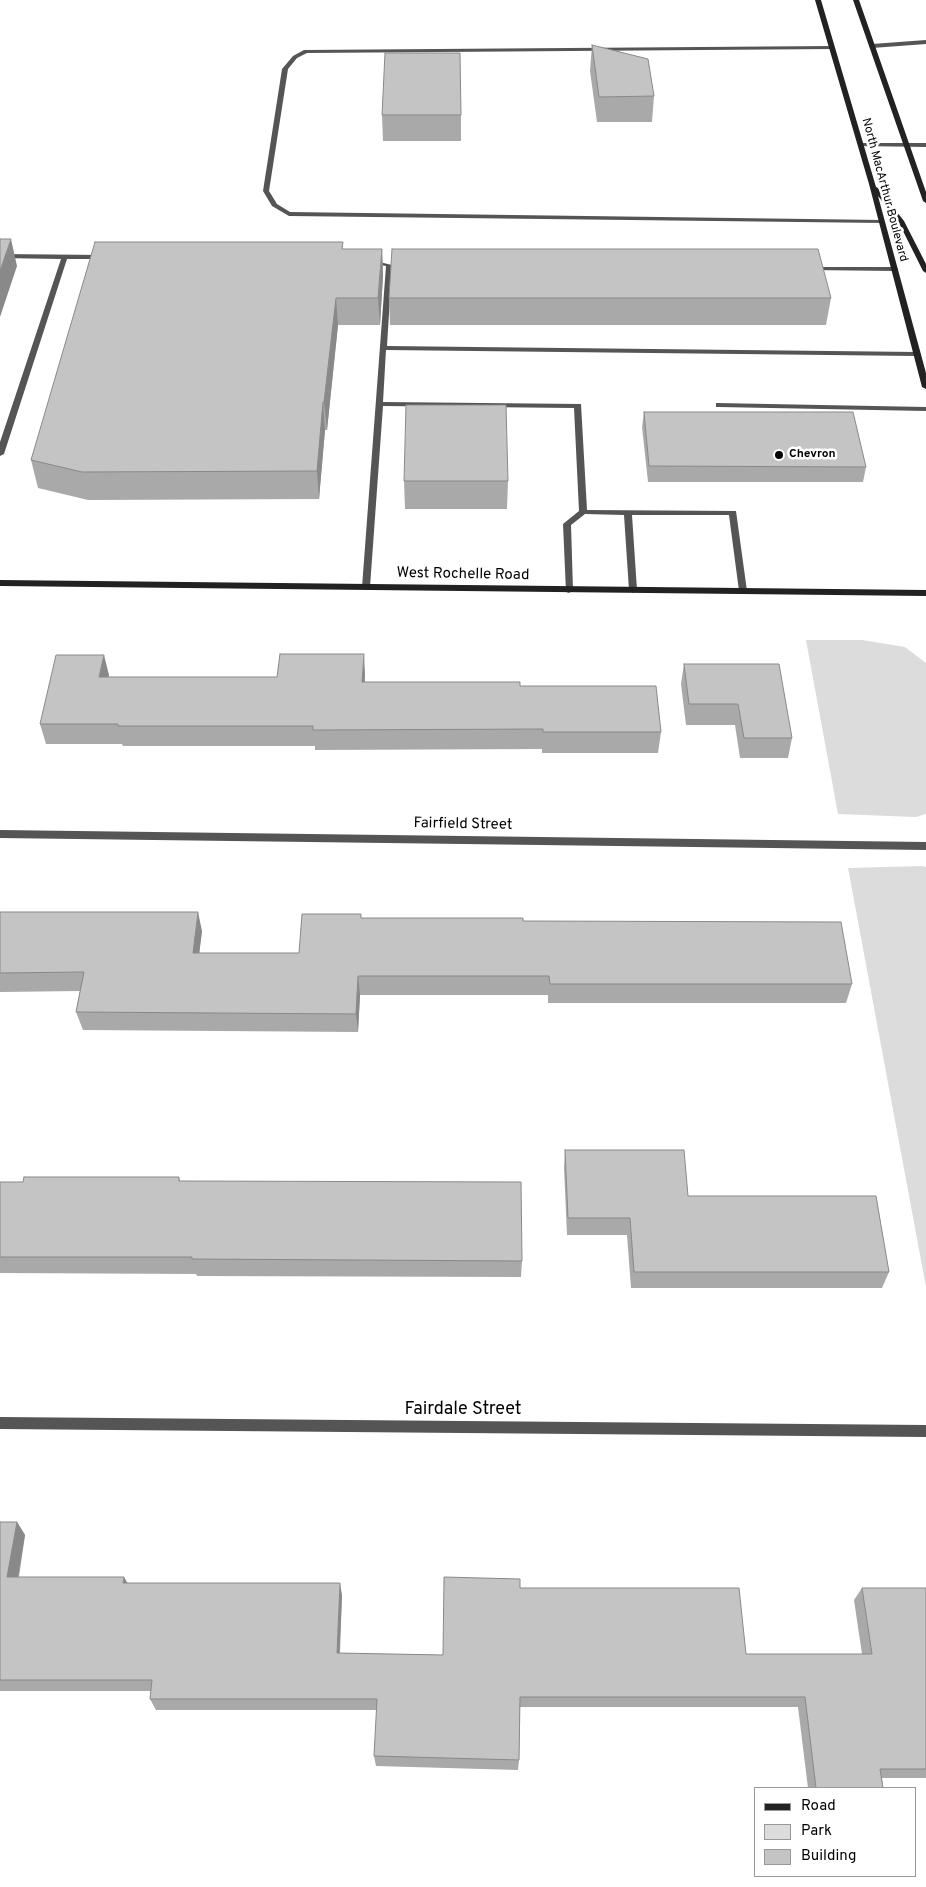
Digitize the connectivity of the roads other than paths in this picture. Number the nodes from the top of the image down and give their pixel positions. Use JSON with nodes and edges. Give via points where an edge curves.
{"nodes":[{"id":1,"x":818,"y":0,"type":"edge"},
{"id":2,"x":856,"y":0,"type":"edge"},
{"id":3,"x":926,"y":42,"type":"edge"},
{"id":4,"x":872,"y":46,"type":"junction"},
{"id":5,"x":832,"y":48,"type":"junction"},
{"id":6,"x":861,"y":145,"type":"junction"},
{"id":7,"x":906,"y":145,"type":"junction"},
{"id":8,"x":926,"y":145,"type":"edge"},
{"id":9,"x":872,"y":184,"type":"junction"},
{"id":10,"x":926,"y":201,"type":"edge"},
{"id":11,"x":882,"y":222,"type":"junction"},
{"id":12,"x":0,"y":256,"type":"edge"},
{"id":13,"x":65,"y":256,"type":"junction"},
{"id":14,"x":115,"y":257,"type":"edge"},
{"id":15,"x":361,"y":260,"type":"edge"},
{"id":16,"x":389,"y":265,"type":"junction"},
{"id":17,"x":399,"y":265,"type":"edge"},
{"id":18,"x":806,"y":269,"type":"edge"},
{"id":19,"x":895,"y":270,"type":"junction"},
{"id":20,"x":926,"y":272,"type":"edge"},
{"id":21,"x":384,"y":348,"type":"junction"},
{"id":22,"x":917,"y":354,"type":"junction"},
{"id":23,"x":926,"y":387,"type":"edge"},
{"id":24,"x":380,"y":404,"type":"junction"},
{"id":25,"x":720,"y":405,"type":"dead end"},
{"id":26,"x":926,"y":409,"type":"edge"},
{"id":27,"x":0,"y":454,"type":"edge"},
{"id":28,"x":583,"y":512,"type":"junction"},
{"id":29,"x":628,"y":512,"type":"junction"},
{"id":30,"x":0,"y":583,"type":"edge"},
{"id":31,"x":366,"y":588,"type":"junction"},
{"id":32,"x":569,"y":590,"type":"junction"},
{"id":33,"x":633,"y":590,"type":"junction"},
{"id":34,"x":743,"y":591,"type":"junction"},
{"id":35,"x":926,"y":593,"type":"edge"},
{"id":36,"x":0,"y":834,"type":"edge"},
{"id":37,"x":926,"y":846,"type":"edge"},
{"id":38,"x":0,"y":1424,"type":"edge"},
{"id":39,"x":926,"y":1431,"type":"edge"}],
"edges":[{"from":1,"to":5,"type":"main road","name":"North MacArthur Boulevard"},
{"from":2,"to":4,"type":"main road"},
{"from":3,"to":4,"type":"street"},
{"from":4,"to":7,"type":"main road"},
{"from":5,"to":6,"type":"main road","name":"North MacArthur Boulevard"},
{"from":5,"to":11,"type":"street","via":[[306,51],[295,57],[285,69],[266,191],[274,205],[289,214]]},
{"from":6,"to":7,"type":"street"},
{"from":6,"to":9,"type":"main road","name":"North MacArthur Boulevard"},
{"from":7,"to":8,"type":"street"},
{"from":7,"to":10,"type":"main road"},
{"from":9,"to":11,"type":"main road","name":"North MacArthur Boulevard"},
{"from":9,"to":20,"type":"main road","via":[[901,221]]},
{"from":11,"to":19,"type":"main road","name":"North MacArthur Boulevard"},
{"from":12,"to":13,"type":"street"},
{"from":13,"to":14,"type":"street"},
{"from":13,"to":27,"type":"street"},
{"from":15,"to":16,"type":"street"},
{"from":16,"to":17,"type":"street"},
{"from":16,"to":21,"type":"street"},
{"from":18,"to":19,"type":"street"},
{"from":19,"to":22,"type":"main road","name":"North MacArthur Boulevard"},
{"from":21,"to":22,"type":"street"},
{"from":21,"to":24,"type":"street"},
{"from":22,"to":23,"type":"main road","name":"North MacArthur Boulevard"},
{"from":24,"to":28,"type":"street","via":[[578,406]]},
{"from":24,"to":31,"type":"street"},
{"from":25,"to":26,"type":"street"},
{"from":28,"to":29,"type":"street"},
{"from":28,"to":32,"type":"street","via":[[567,524]]},
{"from":29,"to":33,"type":"street"},
{"from":29,"to":34,"type":"street","via":[[733,513]]},
{"from":30,"to":31,"type":"main road","name":"West Rochelle Road"},
{"from":31,"to":32,"type":"main road","name":"West Rochelle Road"},
{"from":32,"to":33,"type":"main road","name":"West Rochelle Road"},
{"from":33,"to":34,"type":"main road","name":"West Rochelle Road"},
{"from":34,"to":35,"type":"main road","name":"West Rochelle Road"},
{"from":36,"to":37,"type":"street","name":"Fairfield Street"},
{"from":38,"to":39,"type":"street","name":"Fairdale Street"}]}
